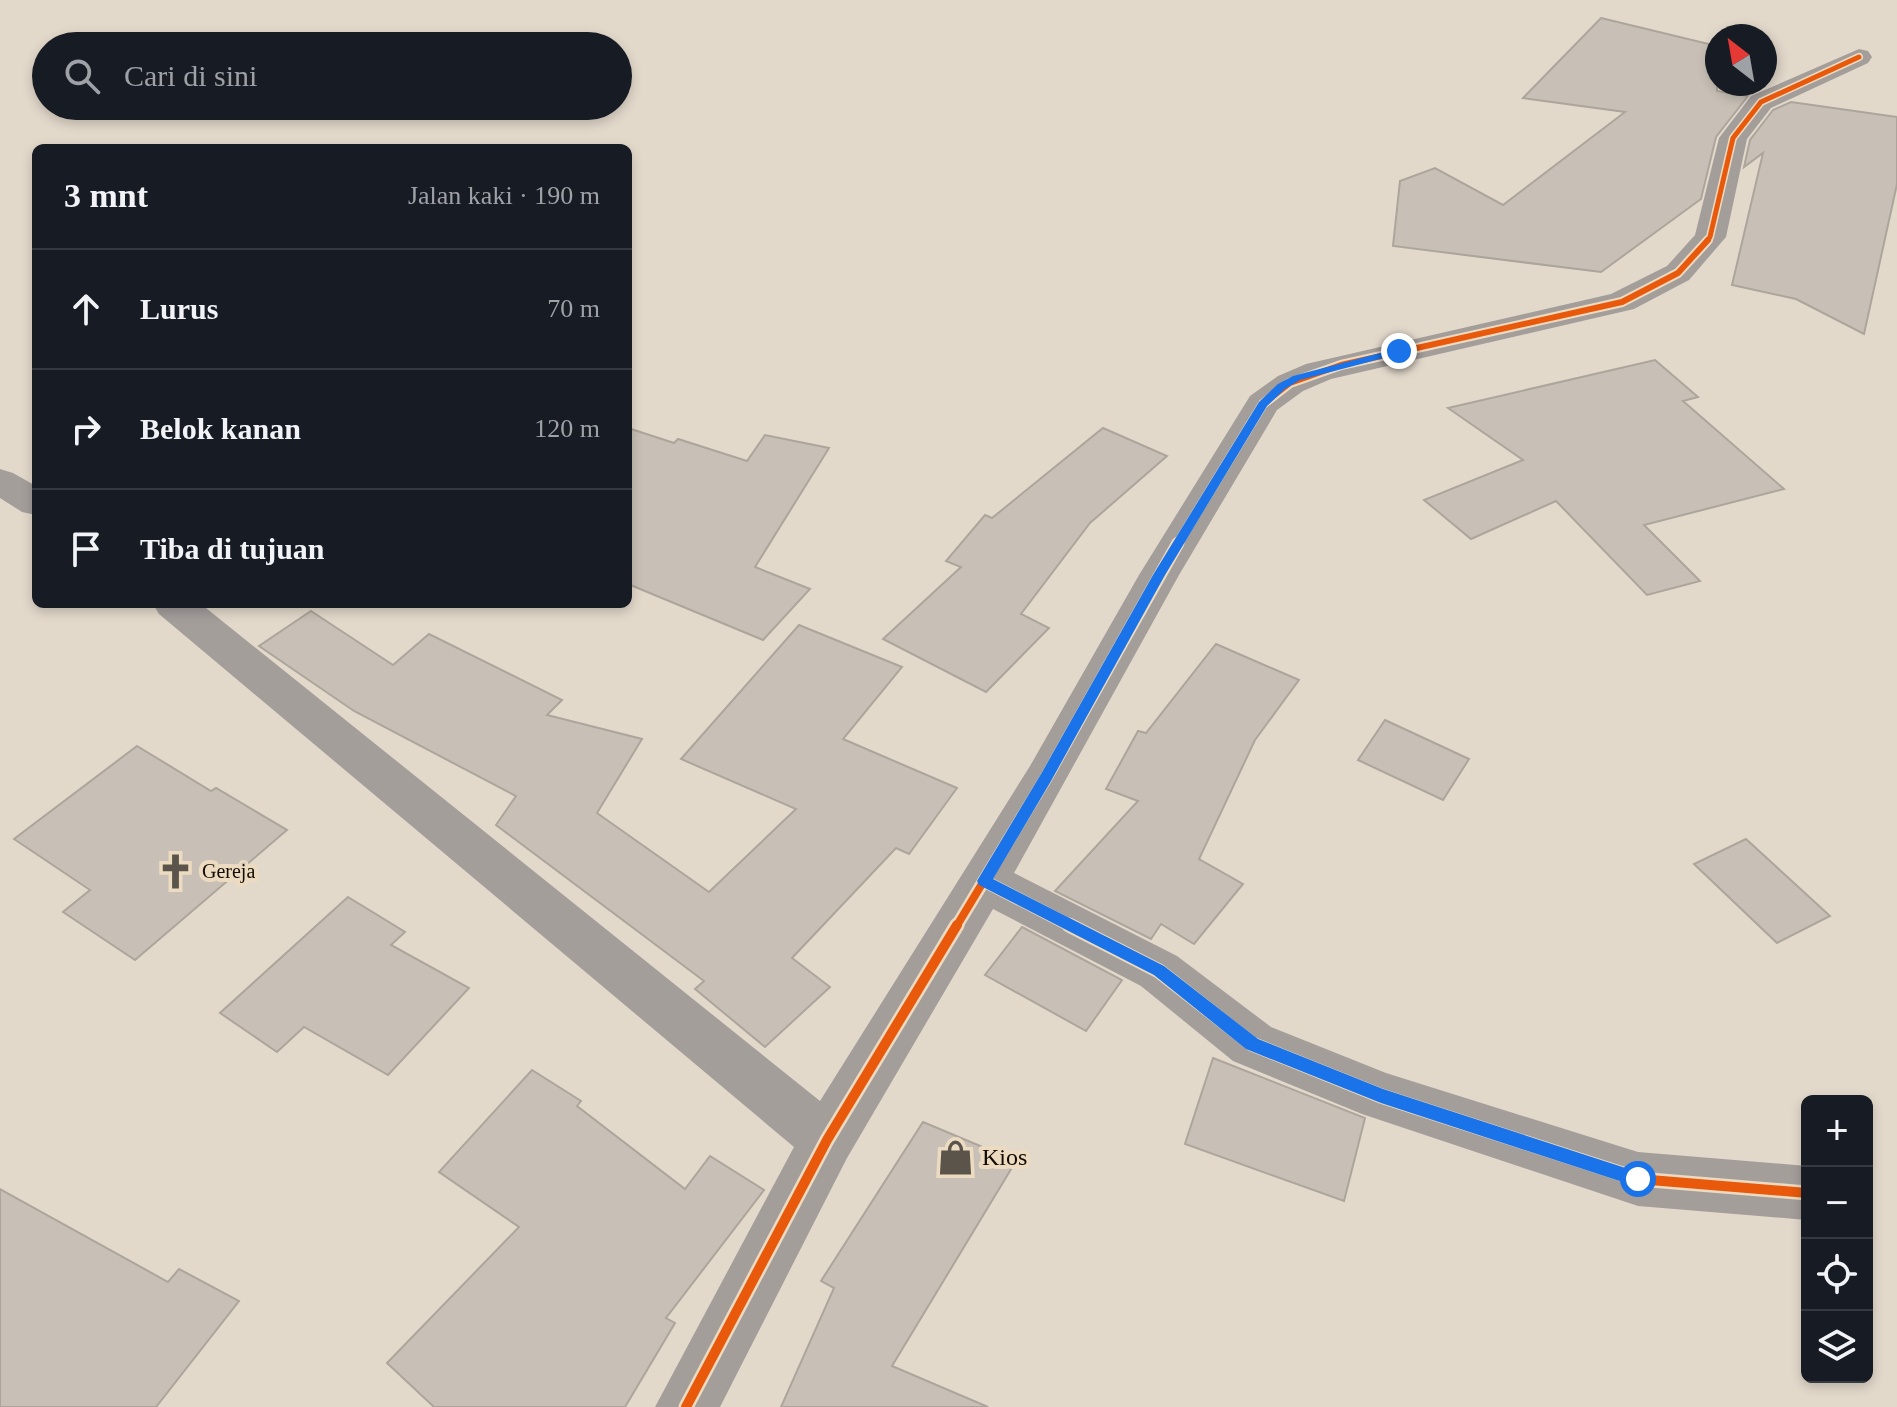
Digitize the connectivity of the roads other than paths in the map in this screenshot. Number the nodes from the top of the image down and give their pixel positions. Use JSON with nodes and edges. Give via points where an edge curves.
{"nodes":[{"id":1,"x":1859,"y":57,"type":"dead end"},
{"id":2,"x":0,"y":481,"type":"edge"},
{"id":3,"x":32,"y":501,"type":"edge"},
{"id":4,"x":179,"y":608,"type":"edge"},
{"id":5,"x":984,"y":881,"type":"junction"},
{"id":6,"x":827,"y":1140,"type":"junction"},
{"id":7,"x":1801,"y":1193,"type":"edge"},
{"id":8,"x":686,"y":1407,"type":"edge"}],
"edges":[{"from":1,"to":5,"type":"street","via":[[1761,102],[1733,138],[1710,237],[1678,273],[1653,289],[1622,302],[1341,365],[1282,386],[1242,436]]},
{"from":2,"to":3,"type":"street"},
{"from":4,"to":6,"type":"street"},
{"from":5,"to":6,"type":"street"},
{"from":5,"to":7,"type":"street","via":[[1159,971],[1252,1044],[1381,1096],[1638,1179]]},
{"from":6,"to":8,"type":"street"}]}
